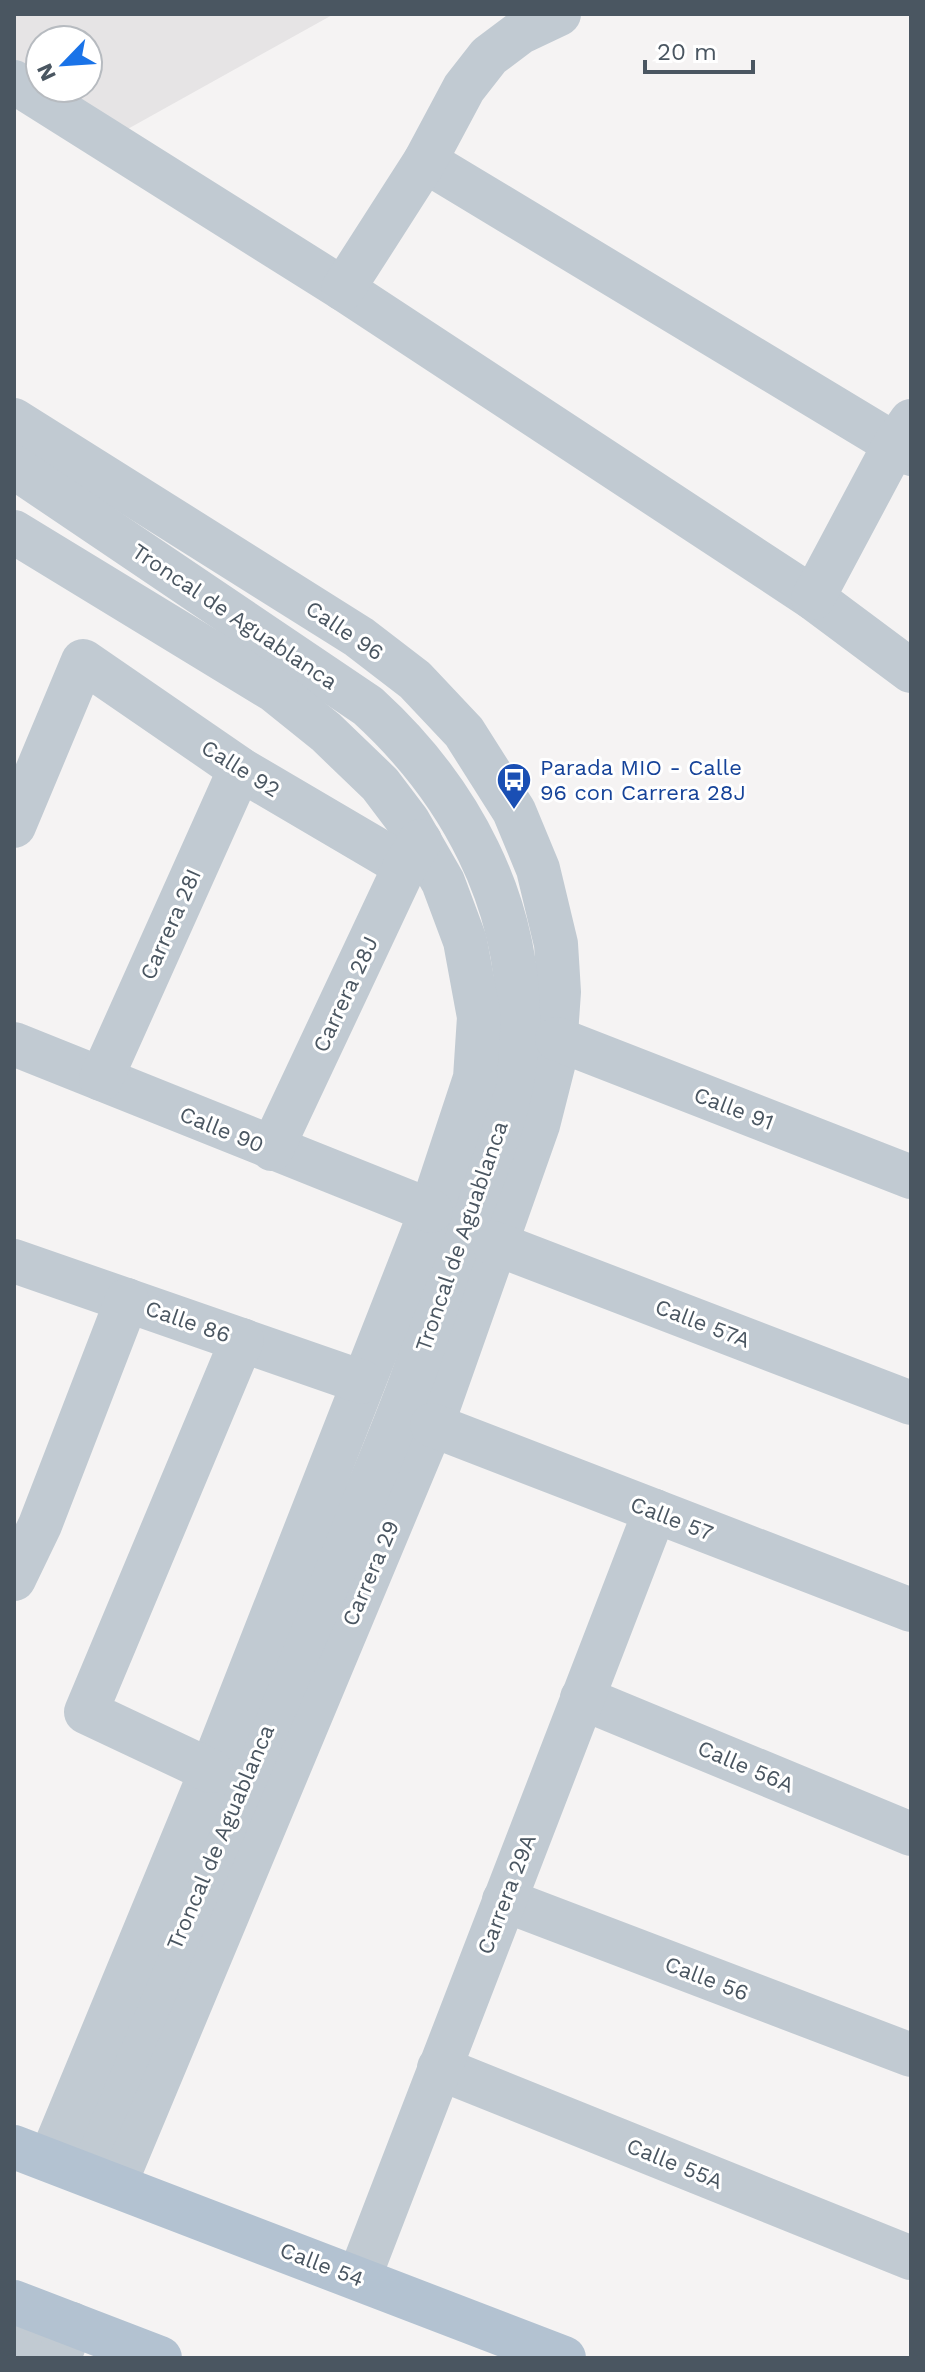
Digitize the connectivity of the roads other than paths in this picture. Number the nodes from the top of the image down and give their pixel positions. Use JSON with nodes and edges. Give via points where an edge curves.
{"nodes":[{"id":1,"x":559,"y":14,"type":"edge"},
{"id":2,"x":14,"y":82,"type":"edge"},
{"id":3,"x":425,"y":161,"type":"junction"},
{"id":4,"x":343,"y":289,"type":"junction"},
{"id":5,"x":14,"y":420,"type":"edge"},
{"id":6,"x":906,"y":440,"type":"edge"},
{"id":7,"x":14,"y":467,"type":"edge"},
{"id":8,"x":14,"y":532,"type":"edge"},
{"id":9,"x":813,"y":598,"type":"junction"},
{"id":10,"x":911,"y":671,"type":"edge"},
{"id":11,"x":240,"y":769,"type":"junction"},
{"id":12,"x":14,"y":826,"type":"edge"},
{"id":13,"x":412,"y":853,"type":"junction"},
{"id":14,"x":556,"y":944,"type":"joint"},
{"id":15,"x":557,"y":1039,"type":"junction"},
{"id":16,"x":14,"y":1044,"type":"edge"},
{"id":17,"x":101,"y":1079,"type":"junction"},
{"id":18,"x":272,"y":1149,"type":"junction"},
{"id":19,"x":911,"y":1177,"type":"edge"},
{"id":20,"x":431,"y":1211,"type":"junction"},
{"id":21,"x":494,"y":1243,"type":"junction"},
{"id":22,"x":14,"y":1261,"type":"edge"},
{"id":23,"x":127,"y":1300,"type":"junction"},
{"id":24,"x":242,"y":1340,"type":"junction"},
{"id":25,"x":362,"y":1382,"type":"junction"},
{"id":26,"x":911,"y":1403,"type":"edge"},
{"id":27,"x":432,"y":1425,"type":"junction"},
{"id":28,"x":655,"y":1511,"type":"junction"},
{"id":29,"x":14,"y":1579,"type":"edge"},
{"id":30,"x":911,"y":1610,"type":"edge"},
{"id":31,"x":582,"y":1698,"type":"junction"},
{"id":32,"x":211,"y":1771,"type":"junction"},
{"id":33,"x":911,"y":1834,"type":"edge"},
{"id":34,"x":504,"y":1900,"type":"junction"},
{"id":35,"x":911,"y":2055,"type":"edge"},
{"id":36,"x":439,"y":2068,"type":"junction"},
{"id":37,"x":64,"y":2166,"type":"edge"},
{"id":38,"x":911,"y":2258,"type":"edge"},
{"id":39,"x":359,"y":2278,"type":"junction"},
{"id":40,"x":46,"y":2324,"type":"edge"},
{"id":41,"x":22,"y":2358,"type":"edge"},
{"id":42,"x":160,"y":2358,"type":"edge"},
{"id":43,"x":564,"y":2358,"type":"edge"}],
"edges":[{"from":1,"to":3,"type":"street","via":[[521,32],[489,56],[464,88]]},
{"from":2,"to":4,"type":"street"},
{"from":3,"to":4,"type":"street"},
{"from":3,"to":6,"type":"street"},
{"from":4,"to":9,"type":"street"},
{"from":5,"to":14,"type":"street","name":"Calle 96","via":[[359,637],[415,680],[464,732],[514,811],[538,869]]},
{"from":6,"to":9,"type":"street"},
{"from":7,"to":37,"type":"street","name":"Troncal de Aguablanca","via":[[368,706],[401,736],[452,802],[490,873],[515,973],[518,1027],[515,1072],[499,1134],[404,1402]]},
{"from":8,"to":13,"type":"street","via":[[275,691],[326,732],[380,784]]},
{"from":9,"to":10,"type":"street"},
{"from":11,"to":12,"type":"street","name":"Calle 92","via":[[83,661]]},
{"from":11,"to":13,"type":"street","name":"Calle 92"},
{"from":11,"to":17,"type":"street","name":"Carrera 28I"},
{"from":13,"to":18,"type":"street","name":"Carrera 28J"},
{"from":13,"to":20,"type":"street","via":[[443,882],[465,941],[479,1017],[475,1078]]},
{"from":14,"to":15,"type":"street","name":"Carrera 29"},
{"from":15,"to":19,"type":"street","name":"Calle 91"},
{"from":15,"to":21,"type":"street","name":"Carrera 29","via":[[538,1125]]},
{"from":16,"to":17,"type":"street","name":"Calle 90"},
{"from":17,"to":18,"type":"street","name":"Calle 90"},
{"from":18,"to":20,"type":"street","name":"Calle 90"},
{"from":20,"to":25,"type":"street"},
{"from":21,"to":26,"type":"street","name":"Calle 57A"},
{"from":21,"to":27,"type":"street","name":"Carrera 29"},
{"from":22,"to":23,"type":"street","name":"Calle 86"},
{"from":23,"to":24,"type":"street","name":"Calle 86"},
{"from":23,"to":29,"type":"street"},
{"from":24,"to":25,"type":"street","name":"Calle 86"},
{"from":24,"to":32,"type":"street","via":[[86,1712]]},
{"from":25,"to":32,"type":"street"},
{"from":27,"to":28,"type":"street","name":"Calle 57"},
{"from":27,"to":37,"type":"street","name":"Carrera 29"},
{"from":28,"to":30,"type":"street","name":"Calle 57"},
{"from":28,"to":31,"type":"street","name":"Carrera 29A"},
{"from":31,"to":33,"type":"street","name":"Calle 56A"},
{"from":31,"to":34,"type":"street","name":"Carrera 29A"},
{"from":32,"to":37,"type":"street"},
{"from":34,"to":35,"type":"street","name":"Calle 56"},
{"from":34,"to":36,"type":"street","name":"Carrera 29A"},
{"from":36,"to":38,"type":"street","name":"Calle 55A"},
{"from":36,"to":39,"type":"street","name":"Carrera 29A"},
{"from":37,"to":39,"type":"main road","name":"Calle 54"},
{"from":39,"to":43,"type":"main road","name":"Calle 54"},
{"from":40,"to":41,"type":"street"},
{"from":40,"to":42,"type":"main road"}]}
